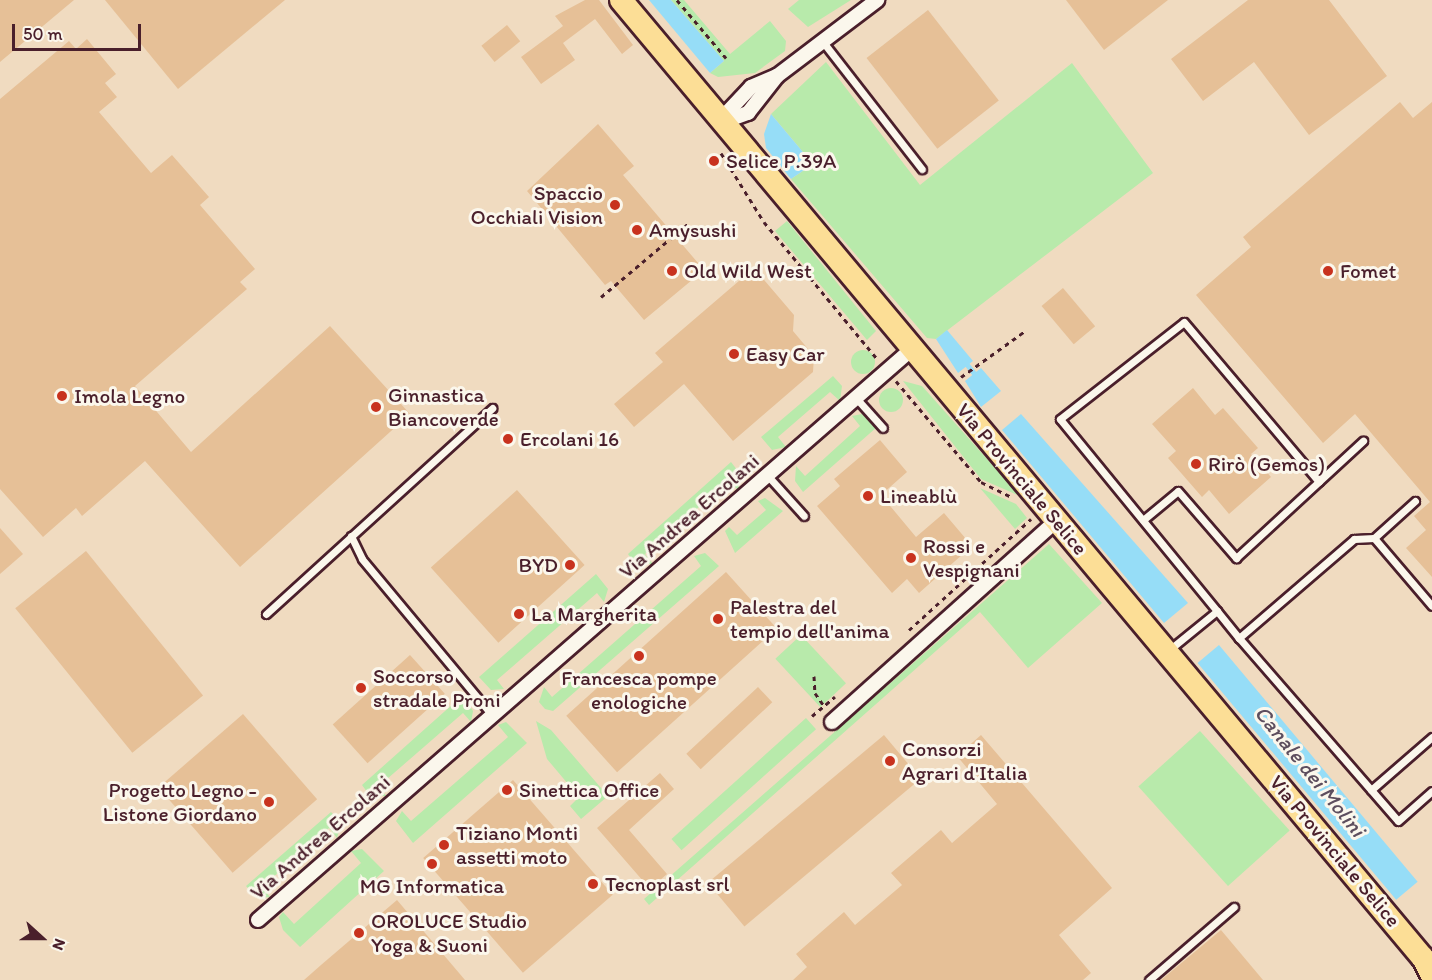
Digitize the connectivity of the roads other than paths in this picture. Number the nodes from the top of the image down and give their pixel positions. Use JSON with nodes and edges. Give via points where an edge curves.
{"nodes":[{"id":1,"x":621,"y":0,"type":"edge"},
{"id":2,"x":877,"y":0,"type":"edge"},
{"id":3,"x":823,"y":42,"type":"junction"},
{"id":4,"x":777,"y":76,"type":"junction"},
{"id":5,"x":706,"y":100,"type":"junction"},
{"id":6,"x":735,"y":100,"type":"junction"},
{"id":7,"x":748,"y":113,"type":"junction"},
{"id":8,"x":722,"y":121,"type":"junction"},
{"id":9,"x":743,"y":145,"type":"junction"},
{"id":10,"x":922,"y":169,"type":"dead end"},
{"id":11,"x":913,"y":348,"type":"junction"},
{"id":12,"x":856,"y":398,"type":"junction"},
{"id":13,"x":492,"y":408,"type":"dead end"},
{"id":14,"x":883,"y":428,"type":"dead end"},
{"id":15,"x":1363,"y":441,"type":"dead end"},
{"id":16,"x":767,"y":475,"type":"junction"},
{"id":17,"x":1318,"y":482,"type":"junction"},
{"id":18,"x":1415,"y":501,"type":"dead end"},
{"id":19,"x":804,"y":516,"type":"dead end"},
{"id":20,"x":1143,"y":520,"type":"junction"},
{"id":21,"x":1050,"y":526,"type":"junction"},
{"id":22,"x":351,"y":536,"type":"junction"},
{"id":23,"x":1374,"y":538,"type":"junction"},
{"id":24,"x":1432,"y":606,"type":"edge"},
{"id":25,"x":1217,"y":611,"type":"junction"},
{"id":26,"x":266,"y":614,"type":"dead end"},
{"id":27,"x":1239,"y":638,"type":"junction"},
{"id":28,"x":1167,"y":651,"type":"junction"},
{"id":29,"x":492,"y":715,"type":"junction"},
{"id":30,"x":832,"y":722,"type":"dead end"},
{"id":31,"x":1432,"y":737,"type":"edge"},
{"id":32,"x":1371,"y":790,"type":"junction"},
{"id":33,"x":1432,"y":791,"type":"edge"},
{"id":34,"x":1234,"y":907,"type":"dead end"},
{"id":35,"x":258,"y":920,"type":"dead end"},
{"id":36,"x":1429,"y":965,"type":"edge"},
{"id":37,"x":1149,"y":980,"type":"edge"}],
"edges":[{"from":1,"to":5,"type":"main road","name":"Via Provinciale Selice"},
{"from":2,"to":3,"type":"street"},
{"from":3,"to":4,"type":"street"},
{"from":3,"to":10,"type":"lane"},
{"from":4,"to":6,"type":"street"},
{"from":4,"to":7,"type":"street"},
{"from":5,"to":6,"type":"street"},
{"from":5,"to":8,"type":"main road","name":"Via Provinciale Selice"},
{"from":6,"to":8,"type":"street"},
{"from":7,"to":8,"type":"street"},
{"from":7,"to":9,"type":"street"},
{"from":8,"to":9,"type":"main road","name":"Via Provinciale Selice"},
{"from":9,"to":11,"type":"main road","name":"Via Provinciale Selice"},
{"from":11,"to":12,"type":"street","name":"Via Andrea Ercolani"},
{"from":11,"to":21,"type":"main road","name":"Via Provinciale Selice"},
{"from":12,"to":14,"type":"lane"},
{"from":12,"to":16,"type":"street","name":"Via Andrea Ercolani"},
{"from":13,"to":22,"type":"lane"},
{"from":15,"to":17,"type":"lane"},
{"from":16,"to":19,"type":"lane"},
{"from":16,"to":29,"type":"street","name":"Via Andrea Ercolani"},
{"from":17,"to":20,"type":"lane","via":[[1236,558],[1178,491]]},
{"from":17,"to":20,"type":"lane","via":[[1184,322],[1060,419]]},
{"from":18,"to":23,"type":"lane"},
{"from":20,"to":25,"type":"lane"},
{"from":21,"to":28,"type":"main road","name":"Via Provinciale Selice"},
{"from":21,"to":30,"type":"street"},
{"from":22,"to":26,"type":"lane"},
{"from":22,"to":29,"type":"lane","via":[[362,559]]},
{"from":23,"to":24,"type":"lane"},
{"from":23,"to":27,"type":"lane","via":[[1354,539]]},
{"from":25,"to":27,"type":"lane"},
{"from":25,"to":28,"type":"lane"},
{"from":27,"to":32,"type":"lane"},
{"from":28,"to":36,"type":"main road","name":"Via Provinciale Selice"},
{"from":29,"to":35,"type":"street","name":"Via Andrea Ercolani"},
{"from":31,"to":32,"type":"lane"},
{"from":32,"to":33,"type":"lane","via":[[1398,821]]},
{"from":34,"to":37,"type":"lane"}]}
